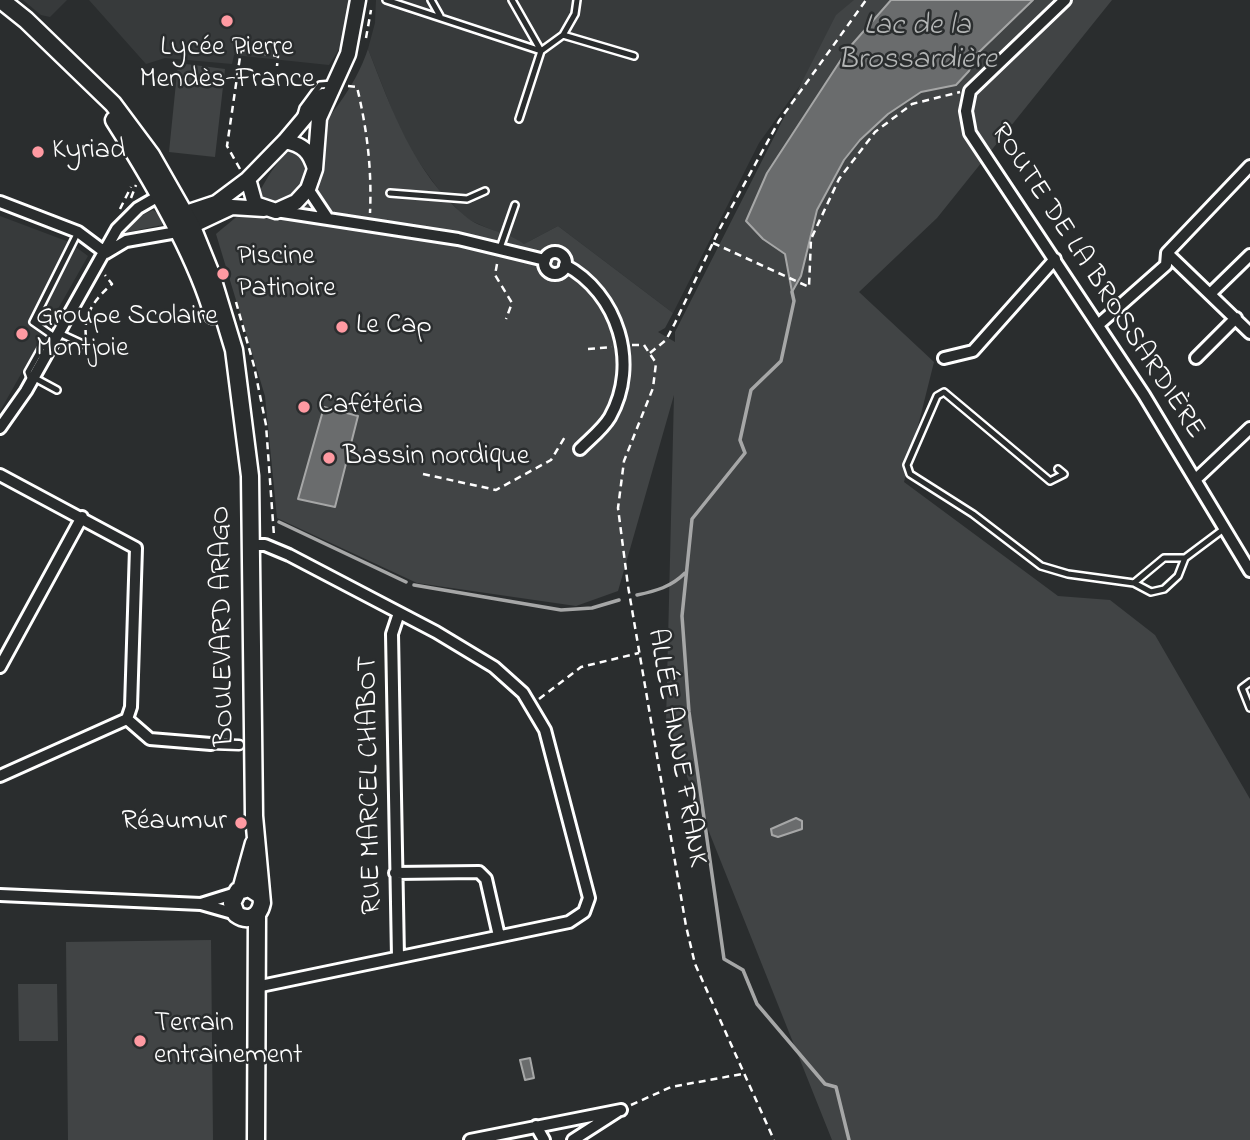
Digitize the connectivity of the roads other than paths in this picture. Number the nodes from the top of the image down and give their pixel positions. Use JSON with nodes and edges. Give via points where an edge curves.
{"nodes":[{"id":1,"x":1,"y":0,"type":"edge"},
{"id":2,"x":358,"y":0,"type":"edge"},
{"id":3,"x":386,"y":0,"type":"edge"},
{"id":4,"x":431,"y":0,"type":"edge"},
{"id":5,"x":512,"y":0,"type":"edge"},
{"id":6,"x":577,"y":0,"type":"edge"},
{"id":7,"x":1065,"y":0,"type":"edge"},
{"id":8,"x":440,"y":16,"type":"junction"},
{"id":9,"x":563,"y":35,"type":"junction"},
{"id":10,"x":541,"y":51,"type":"junction"},
{"id":11,"x":634,"y":56,"type":"dead end"},
{"id":12,"x":339,"y":84,"type":"junction"},
{"id":13,"x":98,"y":92,"type":"junction"},
{"id":14,"x":519,"y":119,"type":"dead end"},
{"id":15,"x":285,"y":141,"type":"junction"},
{"id":16,"x":1250,"y":166,"type":"edge"},
{"id":17,"x":315,"y":169,"type":"junction"},
{"id":18,"x":243,"y":183,"type":"junction"},
{"id":19,"x":309,"y":189,"type":"junction"},
{"id":20,"x":485,"y":191,"type":"dead end"},
{"id":21,"x":165,"y":192,"type":"junction"},
{"id":22,"x":390,"y":194,"type":"dead end"},
{"id":23,"x":0,"y":202,"type":"edge"},
{"id":24,"x":515,"y":205,"type":"dead end"},
{"id":25,"x":271,"y":210,"type":"junction"},
{"id":26,"x":328,"y":219,"type":"junction"},
{"id":27,"x":181,"y":222,"type":"junction"},
{"id":28,"x":78,"y":232,"type":"junction"},
{"id":29,"x":500,"y":248,"type":"junction"},
{"id":30,"x":106,"y":253,"type":"junction"},
{"id":31,"x":1167,"y":253,"type":"junction"},
{"id":32,"x":1250,"y":255,"type":"edge"},
{"id":33,"x":1055,"y":259,"type":"junction"},
{"id":34,"x":1210,"y":294,"type":"junction"},
{"id":35,"x":1236,"y":318,"type":"junction"},
{"id":36,"x":1098,"y":325,"type":"junction"},
{"id":37,"x":1250,"y":333,"type":"edge"},
{"id":38,"x":55,"y":339,"type":"junction"},
{"id":39,"x":85,"y":345,"type":"road end"},
{"id":40,"x":944,"y":358,"type":"dead end"},
{"id":41,"x":1196,"y":359,"type":"dead end"},
{"id":42,"x":32,"y":379,"type":"junction"},
{"id":43,"x":57,"y":390,"type":"dead end"},
{"id":44,"x":0,"y":428,"type":"edge"},
{"id":45,"x":1250,"y":428,"type":"edge"},
{"id":46,"x":580,"y":449,"type":"dead end"},
{"id":47,"x":1058,"y":469,"type":"dead end"},
{"id":48,"x":0,"y":474,"type":"edge"},
{"id":49,"x":1196,"y":479,"type":"junction"},
{"id":50,"x":82,"y":517,"type":"junction"},
{"id":51,"x":1225,"y":528,"type":"junction"},
{"id":52,"x":252,"y":545,"type":"junction"},
{"id":53,"x":1185,"y":558,"type":"junction"},
{"id":54,"x":1250,"y":571,"type":"edge"},
{"id":55,"x":1134,"y":583,"type":"junction"},
{"id":56,"x":399,"y":613,"type":"junction"},
{"id":57,"x":0,"y":667,"type":"edge"},
{"id":58,"x":1250,"y":682,"type":"edge"},
{"id":59,"x":1250,"y":708,"type":"edge"},
{"id":60,"x":127,"y":719,"type":"junction"},
{"id":61,"x":211,"y":744,"type":"joint"},
{"id":62,"x":239,"y":745,"type":"dead end"},
{"id":63,"x":0,"y":776,"type":"edge"},
{"id":64,"x":256,"y":838,"type":"junction"},
{"id":65,"x":395,"y":873,"type":"junction"},
{"id":66,"x":238,"y":891,"type":"junction"},
{"id":67,"x":0,"y":895,"type":"edge"},
{"id":68,"x":260,"y":895,"type":"junction"},
{"id":69,"x":201,"y":904,"type":"junction"},
{"id":70,"x":244,"y":915,"type":"junction"},
{"id":71,"x":499,"y":936,"type":"junction"},
{"id":72,"x":398,"y":957,"type":"junction"},
{"id":73,"x":256,"y":987,"type":"junction"},
{"id":74,"x":536,"y":1126,"type":"junction"},
{"id":75,"x":256,"y":1140,"type":"edge"},
{"id":76,"x":470,"y":1140,"type":"edge"},
{"id":77,"x":544,"y":1140,"type":"edge"},
{"id":78,"x":573,"y":1140,"type":"edge"}],
"edges":[{"from":1,"to":13,"type":"main road","name":"BOULEVARD ARAGO"},
{"from":2,"to":12,"type":"street"},
{"from":3,"to":8,"type":"lane"},
{"from":4,"to":8,"type":"lane"},
{"from":5,"to":10,"type":"lane"},
{"from":6,"to":9,"type":"lane"},
{"from":7,"to":33,"type":"street","name":"ROUTE DE LA BROSSARDIÈRE","via":[[970,91],[966,111],[970,133]]},
{"from":8,"to":10,"type":"lane"},
{"from":9,"to":10,"type":"lane"},
{"from":9,"to":11,"type":"lane"},
{"from":10,"to":14,"type":"lane"},
{"from":12,"to":15,"type":"street"},
{"from":12,"to":17,"type":"street","via":[[319,118]]},
{"from":13,"to":21,"type":"main road","name":"BOULEVARD ARAGO","via":[[142,165]]},
{"from":13,"to":21,"type":"main road","name":"BOULEVARD ARAGO","via":[[124,117]]},
{"from":15,"to":17,"type":"street","via":[[304,148]]},
{"from":15,"to":18,"type":"street"},
{"from":16,"to":31,"type":"street"},
{"from":17,"to":19,"type":"street"},
{"from":18,"to":25,"type":"street","via":[[256,204]]},
{"from":18,"to":27,"type":"street"},
{"from":19,"to":25,"type":"street","via":[[296,202]]},
{"from":19,"to":26,"type":"street"},
{"from":20,"to":22,"type":"lane","via":[[467,200]]},
{"from":21,"to":27,"type":"main road","name":"BOULEVARD ARAGO"},
{"from":21,"to":30,"type":"street","via":[[122,223]]},
{"from":23,"to":28,"type":"street"},
{"from":24,"to":29,"type":"lane"},
{"from":25,"to":26,"type":"street"},
{"from":25,"to":27,"type":"street","via":[[232,207]]},
{"from":26,"to":29,"type":"street"},
{"from":27,"to":30,"type":"street"},
{"from":27,"to":52,"type":"main road","name":"BOULEVARD ARAGO","via":[[211,274],[234,350],[250,476]]},
{"from":28,"to":30,"type":"street"},
{"from":28,"to":38,"type":"lane","via":[[33,322]]},
{"from":29,"to":46,"type":"street","via":[[545,260],[546,270],[552,274],[565,265],[582,274],[603,297],[616,325],[624,358],[618,400],[608,420]]},
{"from":30,"to":38,"type":"street"},
{"from":31,"to":34,"type":"street"},
{"from":31,"to":36,"type":"street","via":[[1166,265]]},
{"from":32,"to":34,"type":"street"},
{"from":33,"to":36,"type":"street","name":"ROUTE DE LA BROSSARDIÈRE"},
{"from":33,"to":40,"type":"street","via":[[973,351]]},
{"from":34,"to":35,"type":"street"},
{"from":35,"to":37,"type":"street"},
{"from":35,"to":41,"type":"street"},
{"from":36,"to":49,"type":"street","name":"ROUTE DE LA BROSSARDIÈRE"},
{"from":38,"to":39,"type":"lane"},
{"from":38,"to":42,"type":"street"},
{"from":42,"to":43,"type":"lane"},
{"from":42,"to":44,"type":"street"},
{"from":45,"to":49,"type":"street"},
{"from":47,"to":55,"type":"lane","via":[[1064,474],[1050,481],[944,392],[937,396],[907,464],[910,474],[1041,566]]},
{"from":48,"to":50,"type":"street"},
{"from":49,"to":51,"type":"street","name":"ROUTE DE LA BROSSARDIÈRE"},
{"from":50,"to":57,"type":"street"},
{"from":50,"to":60,"type":"street","via":[[136,548]]},
{"from":51,"to":53,"type":"lane"},
{"from":51,"to":54,"type":"street","name":"ROUTE DE LA BROSSARDIÈRE"},
{"from":52,"to":56,"type":"street","via":[[289,555]]},
{"from":52,"to":64,"type":"main road","name":"BOULEVARD ARAGO"},
{"from":53,"to":55,"type":"lane","via":[[1164,558]]},
{"from":53,"to":55,"type":"lane","via":[[1178,576],[1164,589],[1151,592]]},
{"from":56,"to":65,"type":"street","name":"RUE MARCEL CHABOT","via":[[392,634]]},
{"from":56,"to":71,"type":"street","via":[[494,667],[523,693],[545,730],[589,898],[584,912],[569,922]]},
{"from":58,"to":59,"type":"lane","via":[[1242,688]]},
{"from":60,"to":61,"type":"street","via":[[150,739]]},
{"from":60,"to":63,"type":"street"},
{"from":61,"to":62,"type":"street"},
{"from":64,"to":66,"type":"main road","name":"BOULEVARD ARAGO"},
{"from":64,"to":68,"type":"main road","name":"BOULEVARD ARAGO"},
{"from":65,"to":71,"type":"street","name":"RUE MARCEL CHABOT","via":[[479,872],[486,879]]},
{"from":65,"to":72,"type":"street","name":"RUE MARCEL CHABOT"},
{"from":66,"to":68,"type":"main road","via":[[249,888]]},
{"from":66,"to":69,"type":"street"},
{"from":66,"to":70,"type":"main road","via":[[232,902]]},
{"from":67,"to":69,"type":"street"},
{"from":68,"to":70,"type":"main road","via":[[262,904]]},
{"from":69,"to":70,"type":"street"},
{"from":70,"to":73,"type":"main road","via":[[259,943]]},
{"from":71,"to":72,"type":"street"},
{"from":72,"to":73,"type":"street"},
{"from":73,"to":75,"type":"main road"},
{"from":74,"to":76,"type":"street"},
{"from":74,"to":77,"type":"street"},
{"from":74,"to":78,"type":"street","via":[[621,1110]]}]}
